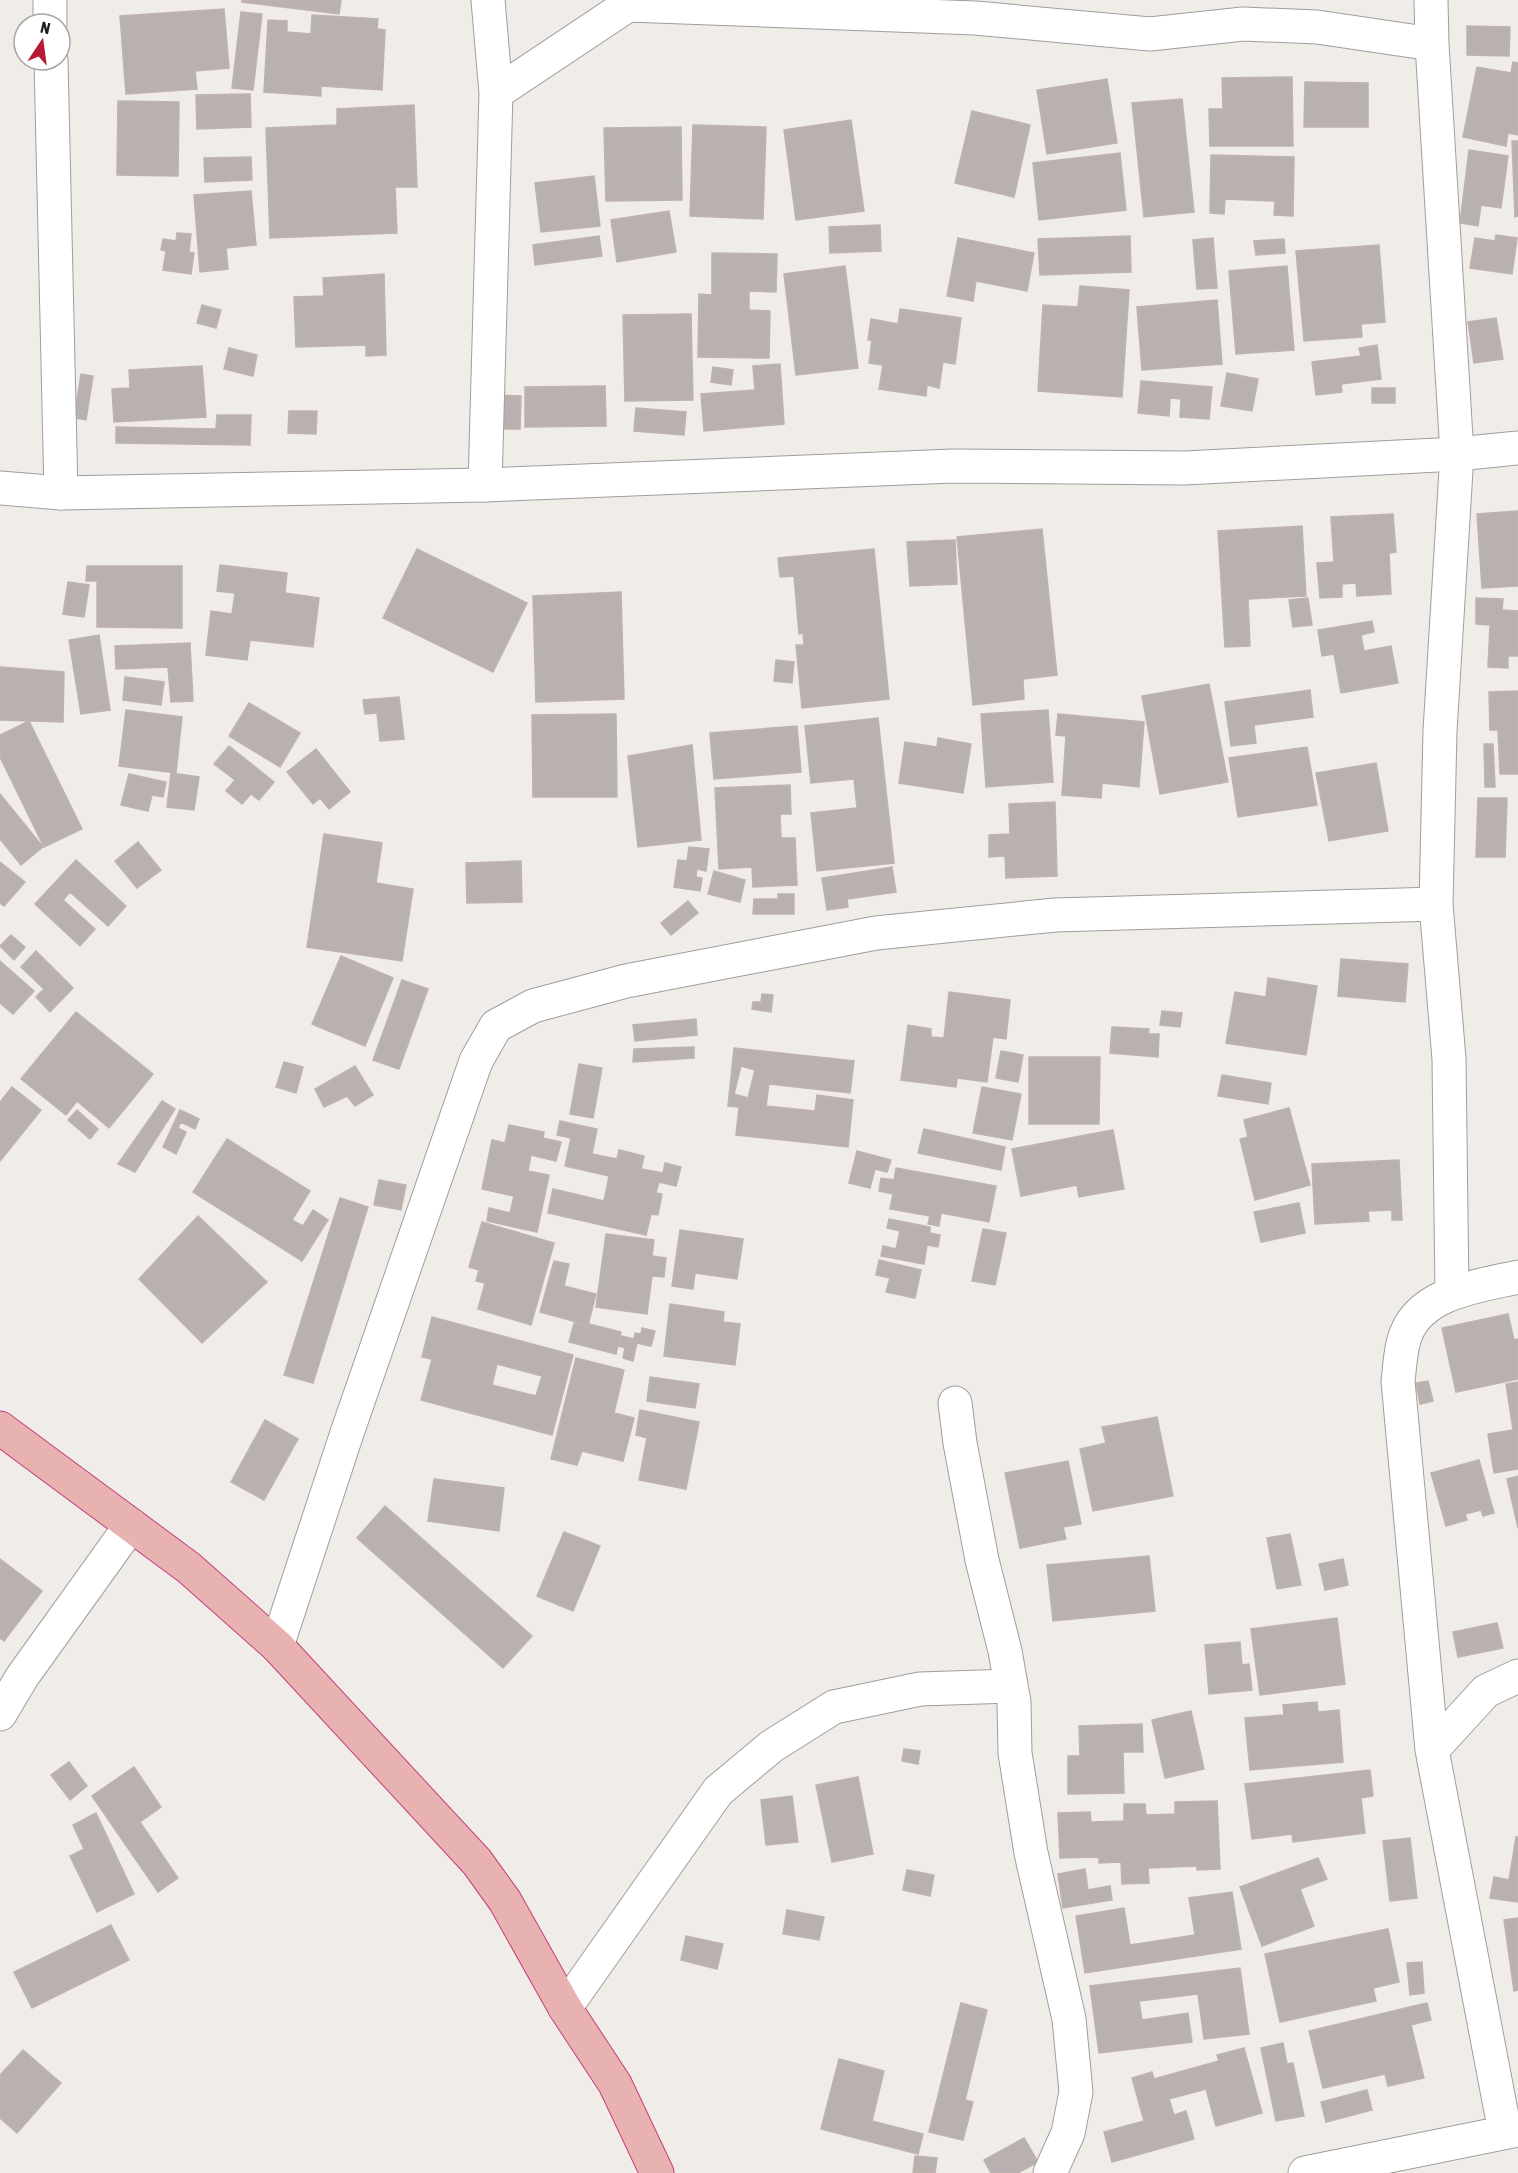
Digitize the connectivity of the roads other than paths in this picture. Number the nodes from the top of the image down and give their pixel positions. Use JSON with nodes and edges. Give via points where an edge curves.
{"nodes":[{"id":1,"x":488,"y":0,"type":"edge"},
{"id":2,"x":1431,"y":0,"type":"edge"},
{"id":3,"x":625,"y":2,"type":"edge"},
{"id":4,"x":1432,"y":45,"type":"junction"},
{"id":5,"x":51,"y":72,"type":"edge"},
{"id":6,"x":496,"y":93,"type":"junction"},
{"id":7,"x":1518,"y":448,"type":"edge"},
{"id":8,"x":1457,"y":454,"type":"junction"},
{"id":9,"x":485,"y":485,"type":"junction"},
{"id":10,"x":0,"y":488,"type":"edge"},
{"id":11,"x":61,"y":493,"type":"junction"},
{"id":12,"x":1436,"y":903,"type":"junction"},
{"id":13,"x":1518,"y":1277,"type":"edge"},
{"id":14,"x":1452,"y":1292,"type":"junction"},
{"id":15,"x":955,"y":1403,"type":"dead end"},
{"id":16,"x":0,"y":1428,"type":"edge"},
{"id":17,"x":131,"y":1525,"type":"junction"},
{"id":18,"x":277,"y":1646,"type":"junction"},
{"id":19,"x":1518,"y":1676,"type":"edge"},
{"id":20,"x":1011,"y":1686,"type":"junction"},
{"id":21,"x":0,"y":1714,"type":"edge"},
{"id":22,"x":1432,"y":1749,"type":"junction"},
{"id":23,"x":565,"y":2008,"type":"junction"},
{"id":24,"x":1512,"y":2131,"type":"edge"},
{"id":25,"x":1357,"y":2168,"type":"edge"},
{"id":26,"x":657,"y":2173,"type":"edge"},
{"id":27,"x":1050,"y":2173,"type":"edge"},
{"id":28,"x":1305,"y":2173,"type":"edge"}],
"edges":[{"from":1,"to":6,"type":"street"},
{"from":2,"to":4,"type":"street"},
{"from":3,"to":4,"type":"street","via":[[975,18],[1150,34],[1244,24],[1317,27]]},
{"from":3,"to":6,"type":"street"},
{"from":4,"to":8,"type":"street"},
{"from":5,"to":11,"type":"street"},
{"from":6,"to":9,"type":"street"},
{"from":7,"to":8,"type":"street"},
{"from":8,"to":9,"type":"street","via":[[1185,468],[953,466]]},
{"from":8,"to":12,"type":"street","via":[[1440,731]]},
{"from":9,"to":11,"type":"street"},
{"from":10,"to":11,"type":"street"},
{"from":12,"to":14,"type":"street","via":[[1449,1059]]},
{"from":12,"to":18,"type":"street","via":[[1055,915],[876,933],[626,981],[533,1006],[496,1026],[476,1061]]},
{"from":13,"to":14,"type":"street"},
{"from":14,"to":22,"type":"street","via":[[1421,1311],[1406,1334],[1398,1381]]},
{"from":15,"to":20,"type":"street","via":[[982,1560]]},
{"from":16,"to":17,"type":"highway"},
{"from":17,"to":18,"type":"highway","via":[[189,1568]]},
{"from":17,"to":21,"type":"street"},
{"from":18,"to":23,"type":"highway","via":[[477,1862],[505,1901]]},
{"from":19,"to":22,"type":"street","via":[[1486,1691]]},
{"from":20,"to":23,"type":"street","via":[[920,1689],[834,1707],[772,1746],[718,1791]]},
{"from":20,"to":27,"type":"street","via":[[1015,1753],[1032,1853],[1069,2019],[1076,2092],[1068,2133]]},
{"from":22,"to":24,"type":"street"},
{"from":23,"to":26,"type":"highway","via":[[615,2084]]},
{"from":24,"to":25,"type":"street"},
{"from":25,"to":28,"type":"street"}]}
